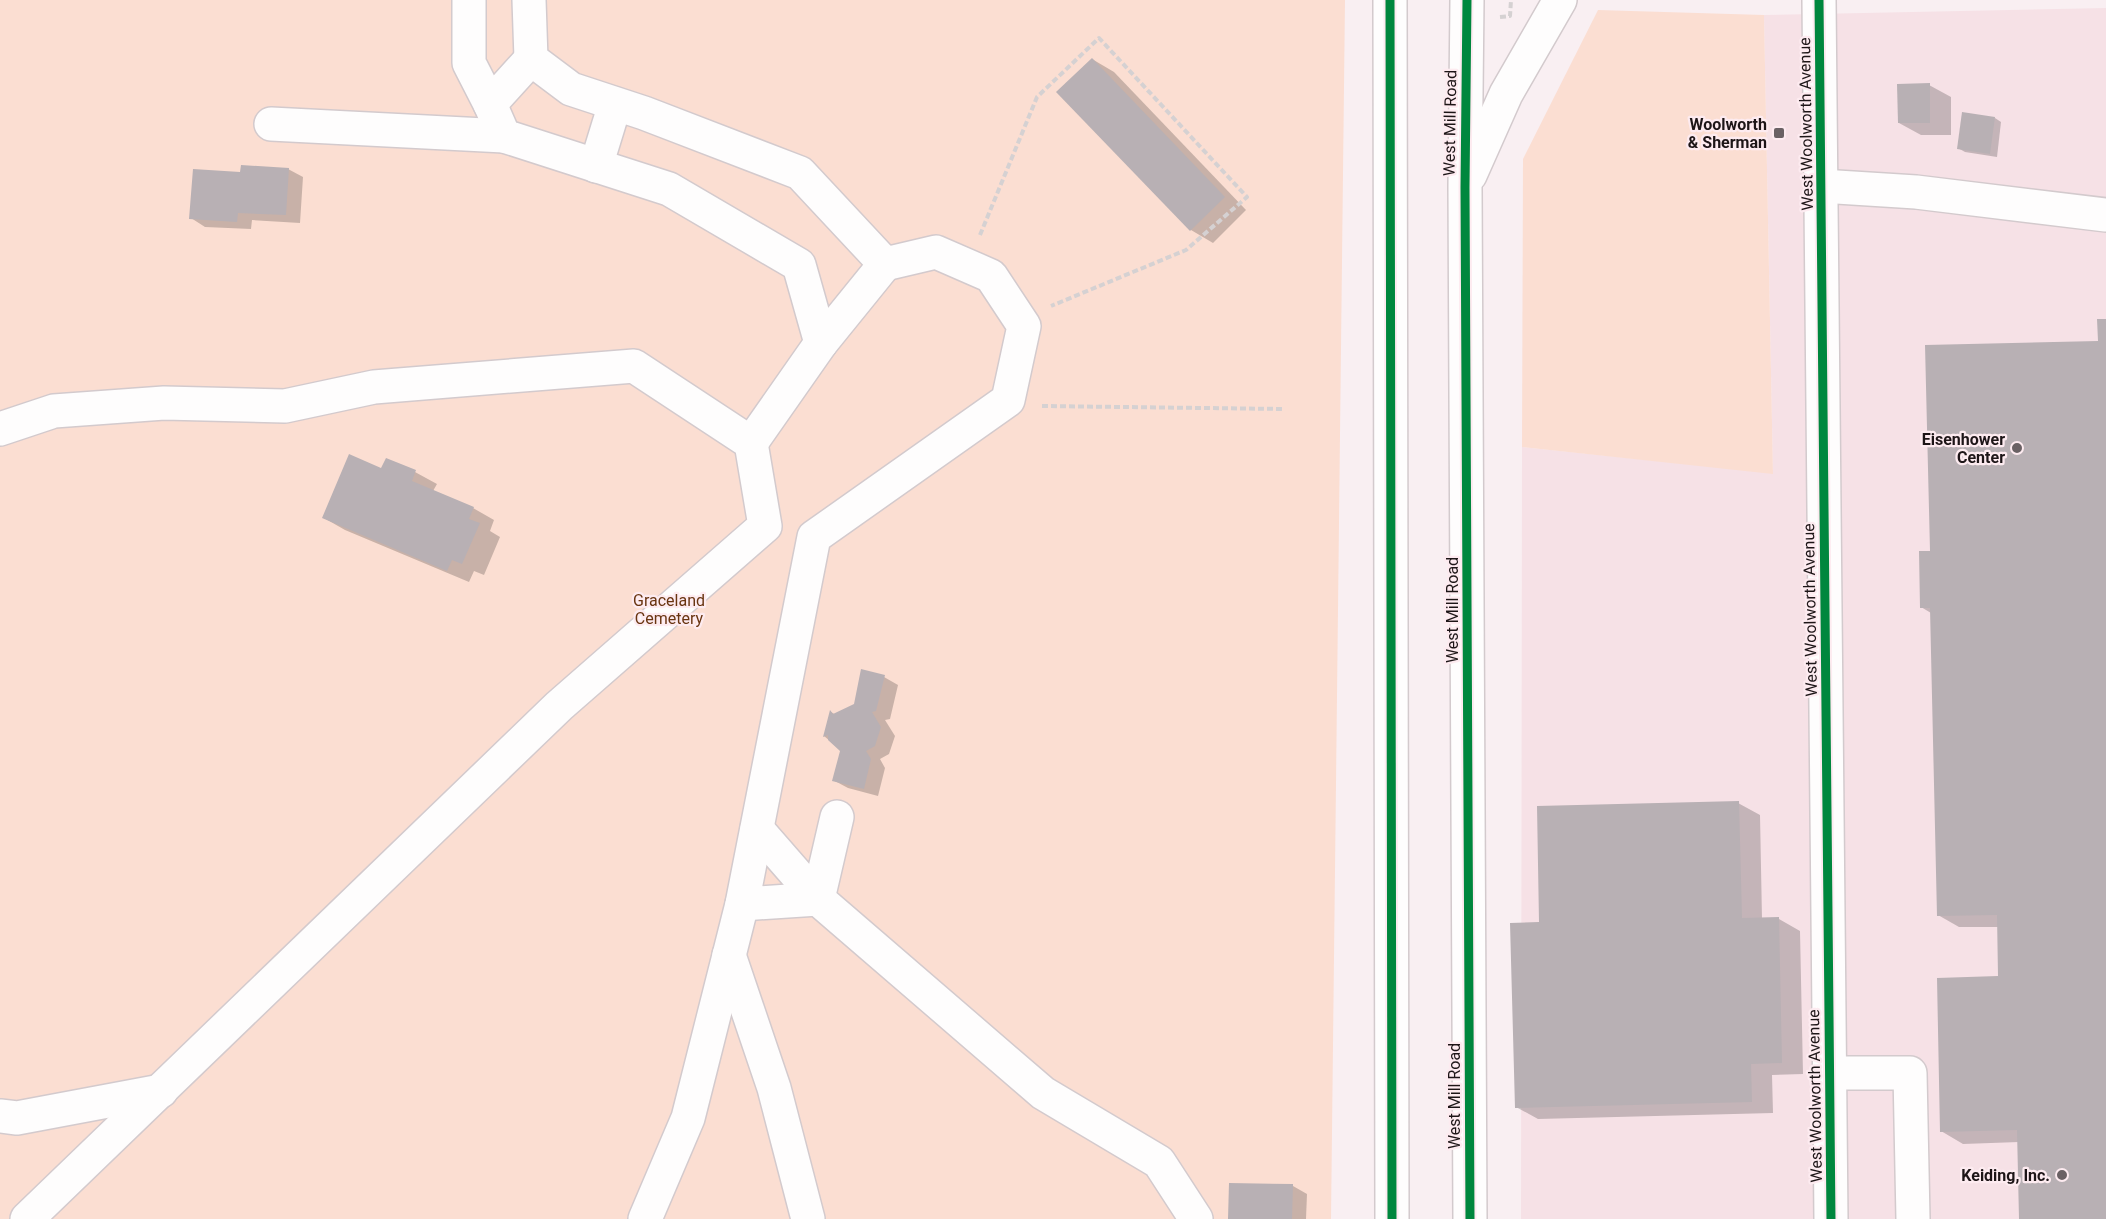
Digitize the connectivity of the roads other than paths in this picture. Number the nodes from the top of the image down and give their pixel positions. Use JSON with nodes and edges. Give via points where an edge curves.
{"nodes":[{"id":1,"x":469,"y":0,"type":"edge"},
{"id":2,"x":529,"y":0,"type":"edge"},
{"id":3,"x":1390,"y":0,"type":"edge"},
{"id":4,"x":1467,"y":0,"type":"edge"},
{"id":5,"x":1560,"y":0,"type":"edge"},
{"id":6,"x":1819,"y":0,"type":"edge"},
{"id":7,"x":531,"y":59,"type":"junction"},
{"id":8,"x":490,"y":104,"type":"junction"},
{"id":9,"x":615,"y":104,"type":"junction"},
{"id":10,"x":271,"y":124,"type":"dead end"},
{"id":11,"x":504,"y":136,"type":"junction"},
{"id":12,"x":596,"y":166,"type":"junction"},
{"id":13,"x":1821,"y":186,"type":"junction"},
{"id":14,"x":1465,"y":187,"type":"junction"},
{"id":15,"x":2106,"y":215,"type":"edge"},
{"id":16,"x":885,"y":264,"type":"junction"},
{"id":17,"x":821,"y":343,"type":"junction"},
{"id":18,"x":0,"y":429,"type":"edge"},
{"id":19,"x":751,"y":443,"type":"junction"},
{"id":20,"x":765,"y":526,"type":"junction"},
{"id":21,"x":814,"y":537,"type":"junction"},
{"id":22,"x":837,"y":817,"type":"dead end"},
{"id":23,"x":757,"y":829,"type":"junction"},
{"id":24,"x":818,"y":899,"type":"junction"},
{"id":25,"x":742,"y":904,"type":"junction"},
{"id":26,"x":729,"y":955,"type":"junction"},
{"id":27,"x":1830,"y":1073,"type":"junction"},
{"id":28,"x":161,"y":1090,"type":"junction"},
{"id":29,"x":0,"y":1116,"type":"edge"},
{"id":30,"x":27,"y":1219,"type":"edge"},
{"id":31,"x":645,"y":1219,"type":"edge"},
{"id":32,"x":808,"y":1219,"type":"edge"},
{"id":33,"x":1197,"y":1219,"type":"edge"},
{"id":34,"x":1392,"y":1219,"type":"edge"},
{"id":35,"x":1470,"y":1219,"type":"edge"},
{"id":36,"x":1831,"y":1219,"type":"edge"},
{"id":37,"x":1913,"y":1219,"type":"edge"}],
"edges":[{"from":1,"to":8,"type":"main road","via":[[469,63]]},
{"from":2,"to":7,"type":"main road"},
{"from":3,"to":34,"type":"main road"},
{"from":4,"to":14,"type":"main road","name":"West Mill Road"},
{"from":5,"to":14,"type":"main road","via":[[1506,94]]},
{"from":6,"to":13,"type":"main road","name":"West Woolworth Avenue"},
{"from":7,"to":8,"type":"main road"},
{"from":7,"to":9,"type":"main road","via":[[571,89]]},
{"from":8,"to":11,"type":"main road"},
{"from":9,"to":12,"type":"main road"},
{"from":9,"to":16,"type":"main road","via":[[800,173]]},
{"from":10,"to":11,"type":"main road"},
{"from":11,"to":12,"type":"main road"},
{"from":12,"to":17,"type":"main road","via":[[669,189],[799,265]]},
{"from":13,"to":15,"type":"main road","via":[[1916,192]]},
{"from":13,"to":27,"type":"main road","name":"West Woolworth Avenue"},
{"from":14,"to":35,"type":"main road","name":"West Mill Road"},
{"from":16,"to":17,"type":"main road"},
{"from":16,"to":21,"type":"main road","via":[[936,252],[991,276],[1024,326],[1008,400]]},
{"from":17,"to":19,"type":"main road"},
{"from":18,"to":19,"type":"main road","via":[[54,411],[164,403],[285,406],[374,387],[634,366]]},
{"from":19,"to":20,"type":"main road"},
{"from":20,"to":21,"type":"main road"},
{"from":20,"to":28,"type":"main road","via":[[558,706]]},
{"from":21,"to":23,"type":"main road"},
{"from":22,"to":24,"type":"main road"},
{"from":23,"to":24,"type":"main road"},
{"from":23,"to":25,"type":"main road"},
{"from":24,"to":25,"type":"main road"},
{"from":24,"to":33,"type":"main road","via":[[1043,1093],[1159,1162]]},
{"from":25,"to":26,"type":"main road"},
{"from":26,"to":31,"type":"main road","via":[[688,1118]]},
{"from":26,"to":32,"type":"main road","via":[[774,1088]]},
{"from":27,"to":36,"type":"main road","name":"West Woolworth Avenue"},
{"from":27,"to":37,"type":"main road","via":[[1910,1072]]},
{"from":28,"to":29,"type":"main road","via":[[17,1118]]},
{"from":28,"to":30,"type":"main road"}]}
